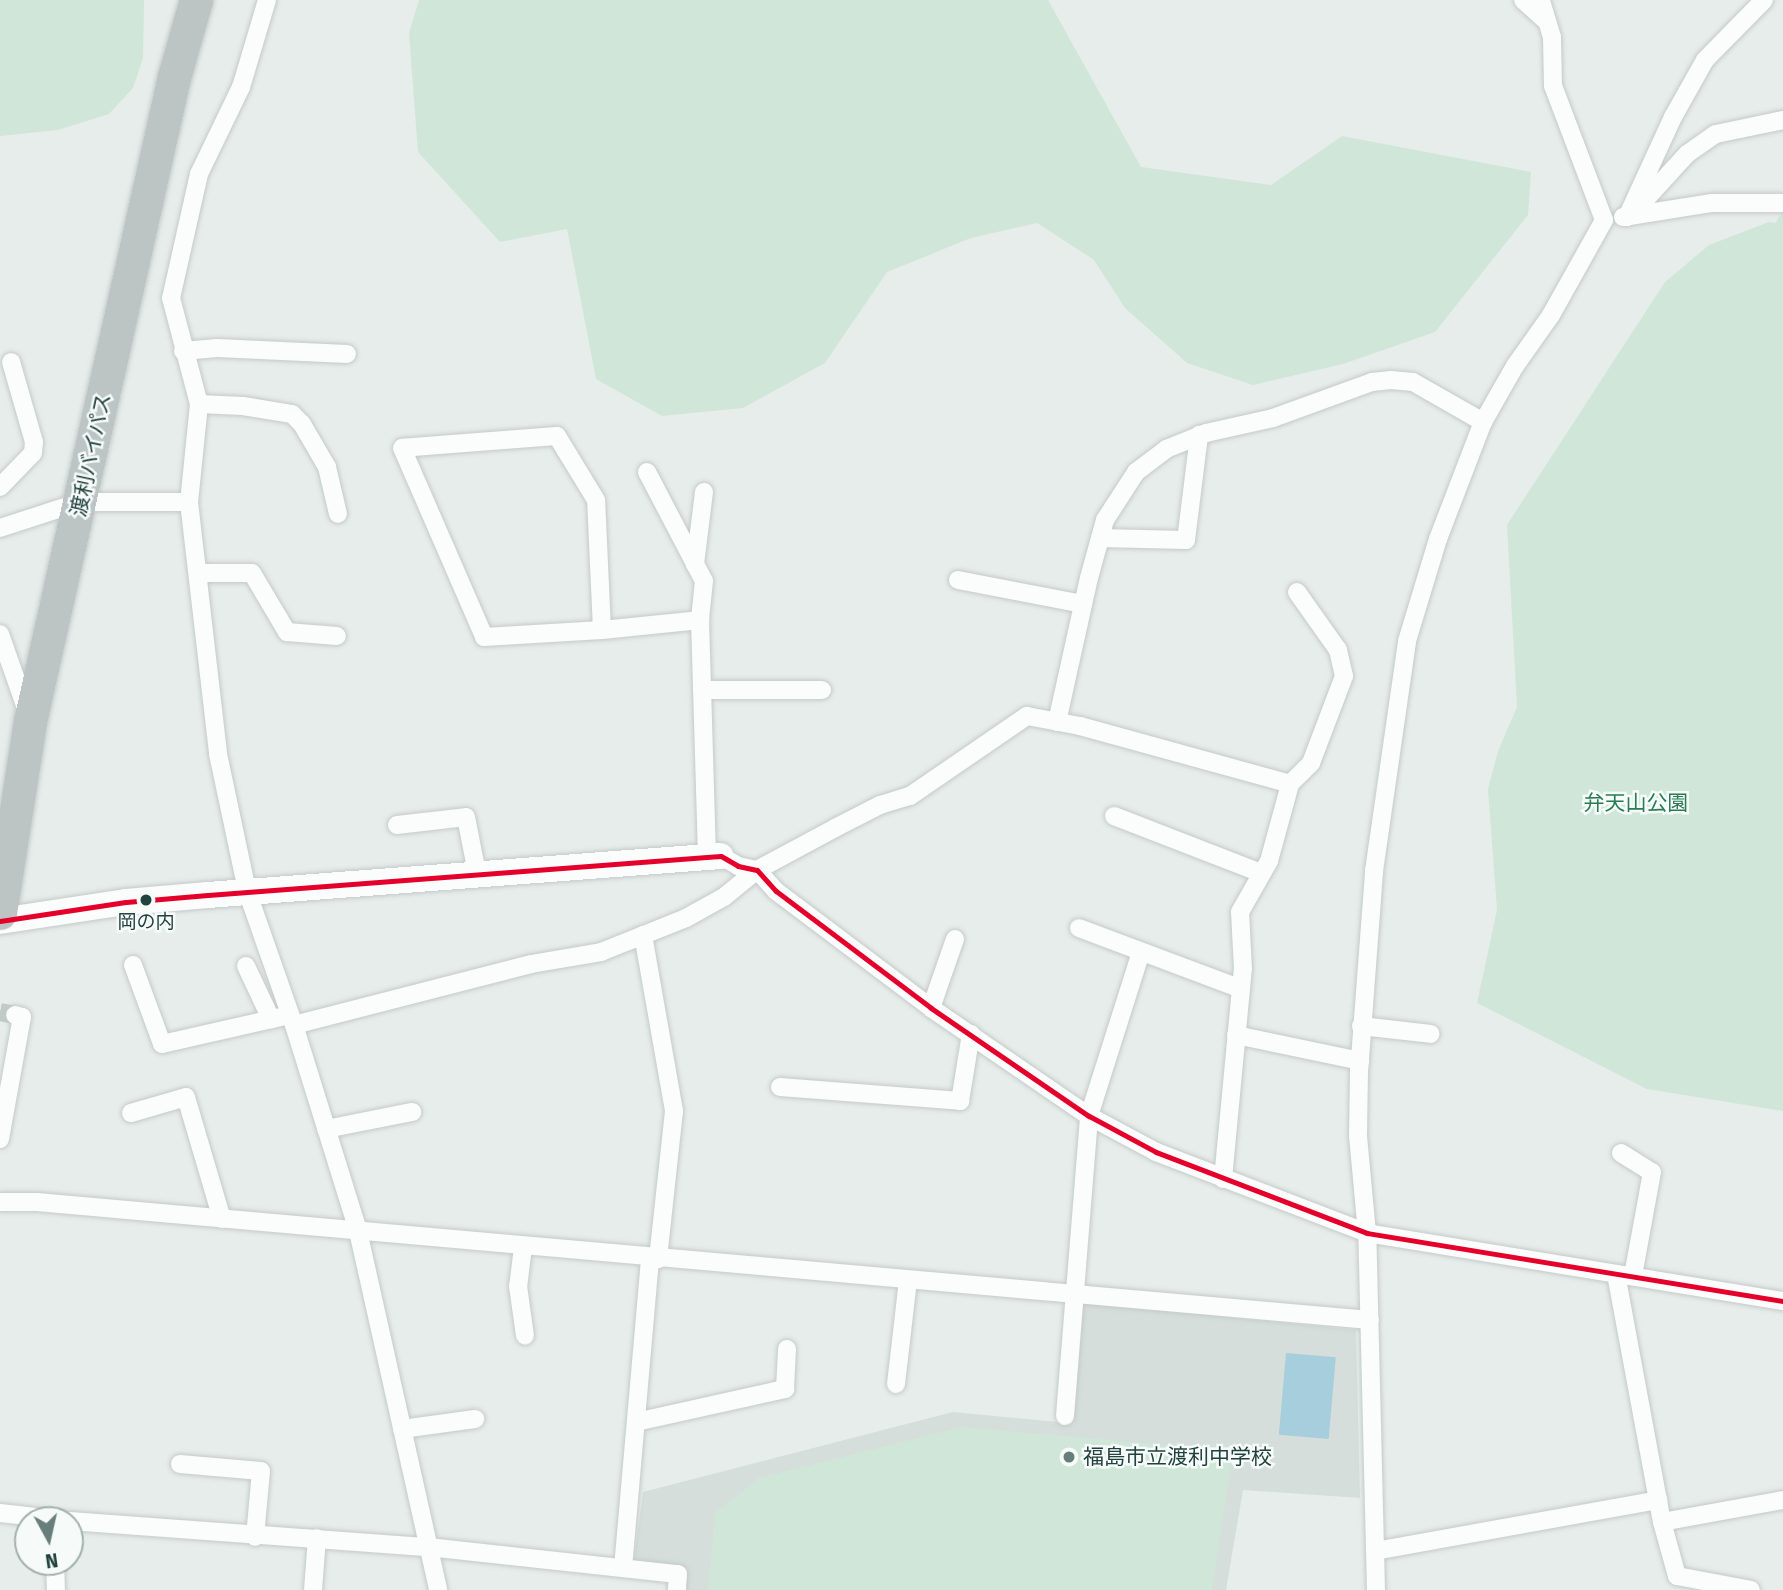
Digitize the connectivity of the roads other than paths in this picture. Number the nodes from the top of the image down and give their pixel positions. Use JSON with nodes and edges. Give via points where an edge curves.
{"nodes":[{"id":1,"x":196,"y":0,"type":"edge"},
{"id":2,"x":267,"y":0,"type":"edge"},
{"id":3,"x":1523,"y":0,"type":"edge"},
{"id":4,"x":1541,"y":0,"type":"edge"},
{"id":5,"x":1764,"y":0,"type":"edge"},
{"id":6,"x":1545,"y":20,"type":"junction"},
{"id":7,"x":1783,"y":120,"type":"edge"},
{"id":8,"x":1781,"y":200,"type":"edge"},
{"id":9,"x":1630,"y":212,"type":"junction"},
{"id":10,"x":1604,"y":220,"type":"junction"},
{"id":11,"x":183,"y":351,"type":"junction"},
{"id":12,"x":347,"y":354,"type":"dead end"},
{"id":13,"x":10,"y":362,"type":"dead end"},
{"id":14,"x":199,"y":404,"type":"junction"},
{"id":15,"x":1483,"y":422,"type":"junction"},
{"id":16,"x":1199,"y":435,"type":"junction"},
{"id":17,"x":646,"y":472,"type":"dead end"},
{"id":18,"x":0,"y":487,"type":"edge"},
{"id":19,"x":704,"y":492,"type":"dead end"},
{"id":20,"x":80,"y":502,"type":"junction"},
{"id":21,"x":189,"y":502,"type":"junction"},
{"id":22,"x":338,"y":514,"type":"dead end"},
{"id":23,"x":0,"y":528,"type":"edge"},
{"id":24,"x":1100,"y":538,"type":"junction"},
{"id":25,"x":695,"y":564,"type":"junction"},
{"id":26,"x":198,"y":573,"type":"junction"},
{"id":27,"x":958,"y":580,"type":"dead end"},
{"id":28,"x":1297,"y":592,"type":"dead end"},
{"id":29,"x":1083,"y":604,"type":"junction"},
{"id":30,"x":700,"y":620,"type":"junction"},
{"id":31,"x":602,"y":630,"type":"junction"},
{"id":32,"x":0,"y":634,"type":"edge"},
{"id":33,"x":337,"y":636,"type":"dead end"},
{"id":34,"x":822,"y":690,"type":"dead end"},
{"id":35,"x":702,"y":691,"type":"junction"},
{"id":36,"x":30,"y":721,"type":"junction"},
{"id":37,"x":1057,"y":722,"type":"junction"},
{"id":38,"x":1290,"y":783,"type":"junction"},
{"id":39,"x":1114,"y":816,"type":"dead end"},
{"id":40,"x":397,"y":825,"type":"dead end"},
{"id":41,"x":714,"y":857,"type":"junction"},
{"id":42,"x":757,"y":870,"type":"junction"},
{"id":43,"x":477,"y":873,"type":"junction"},
{"id":44,"x":1261,"y":873,"type":"junction"},
{"id":45,"x":247,"y":891,"type":"junction"},
{"id":46,"x":0,"y":913,"type":"edge"},
{"id":47,"x":0,"y":921,"type":"edge"},
{"id":48,"x":1079,"y":929,"type":"dead end"},
{"id":49,"x":643,"y":935,"type":"junction"},
{"id":50,"x":955,"y":939,"type":"dead end"},
{"id":51,"x":1141,"y":952,"type":"junction"},
{"id":52,"x":133,"y":965,"type":"dead end"},
{"id":53,"x":246,"y":966,"type":"dead end"},
{"id":54,"x":1241,"y":989,"type":"junction"},
{"id":55,"x":931,"y":1008,"type":"junction"},
{"id":56,"x":15,"y":1015,"type":"dead end"},
{"id":57,"x":271,"y":1019,"type":"junction"},
{"id":58,"x":292,"y":1020,"type":"junction"},
{"id":59,"x":1361,"y":1026,"type":"junction"},
{"id":60,"x":971,"y":1034,"type":"junction"},
{"id":61,"x":1432,"y":1034,"type":"dead end"},
{"id":62,"x":1236,"y":1035,"type":"junction"},
{"id":63,"x":1360,"y":1061,"type":"junction"},
{"id":64,"x":780,"y":1087,"type":"dead end"},
{"id":65,"x":412,"y":1112,"type":"dead end"},
{"id":66,"x":131,"y":1113,"type":"dead end"},
{"id":67,"x":1089,"y":1116,"type":"junction"},
{"id":68,"x":326,"y":1129,"type":"junction"},
{"id":69,"x":0,"y":1139,"type":"edge"},
{"id":70,"x":1621,"y":1153,"type":"dead end"},
{"id":71,"x":1223,"y":1179,"type":"junction"},
{"id":72,"x":0,"y":1202,"type":"edge"},
{"id":73,"x":222,"y":1219,"type":"junction"},
{"id":74,"x":358,"y":1231,"type":"junction"},
{"id":75,"x":1367,"y":1233,"type":"junction"},
{"id":76,"x":523,"y":1247,"type":"junction"},
{"id":77,"x":654,"y":1258,"type":"junction"},
{"id":78,"x":1624,"y":1275,"type":"junction"},
{"id":79,"x":908,"y":1281,"type":"junction"},
{"id":80,"x":1074,"y":1296,"type":"junction"},
{"id":81,"x":1783,"y":1301,"type":"edge"},
{"id":82,"x":1370,"y":1320,"type":"junction"},
{"id":83,"x":525,"y":1336,"type":"dead end"},
{"id":84,"x":787,"y":1349,"type":"dead end"},
{"id":85,"x":896,"y":1384,"type":"dead end"},
{"id":86,"x":1065,"y":1416,"type":"dead end"},
{"id":87,"x":475,"y":1419,"type":"dead end"},
{"id":88,"x":636,"y":1422,"type":"junction"},
{"id":89,"x":402,"y":1429,"type":"junction"},
{"id":90,"x":180,"y":1464,"type":"dead end"},
{"id":91,"x":1658,"y":1500,"type":"junction"},
{"id":92,"x":1783,"y":1500,"type":"edge"},
{"id":93,"x":84,"y":1522,"type":"edge"},
{"id":94,"x":1662,"y":1522,"type":"junction"},
{"id":95,"x":255,"y":1536,"type":"junction"},
{"id":96,"x":317,"y":1538,"type":"junction"},
{"id":97,"x":428,"y":1547,"type":"junction"},
{"id":98,"x":1375,"y":1551,"type":"junction"},
{"id":99,"x":623,"y":1568,"type":"junction"},
{"id":100,"x":1678,"y":1583,"type":"edge"},
{"id":101,"x":313,"y":1590,"type":"edge"},
{"id":102,"x":438,"y":1590,"type":"edge"},
{"id":103,"x":677,"y":1590,"type":"edge"},
{"id":104,"x":1376,"y":1590,"type":"edge"},
{"id":105,"x":1751,"y":1590,"type":"edge"}],
"edges":[{"from":1,"to":20,"type":"highway","name":"渡利バイパス","via":[[174,77]]},
{"from":2,"to":11,"type":"street","via":[[241,87],[199,174],[171,298]]},
{"from":3,"to":6,"type":"street"},
{"from":4,"to":6,"type":"street"},
{"from":5,"to":9,"type":"street","via":[[1705,60]]},
{"from":6,"to":10,"type":"street","via":[[1552,37],[1553,86]]},
{"from":7,"to":9,"type":"street","via":[[1716,134],[1687,154]]},
{"from":8,"to":9,"type":"street"},
{"from":9,"to":10,"type":"street"},
{"from":10,"to":15,"type":"street"},
{"from":11,"to":12,"type":"street","via":[[217,348]]},
{"from":11,"to":14,"type":"street"},
{"from":13,"to":18,"type":"street","via":[[34,442],[33,453]]},
{"from":14,"to":21,"type":"street"},
{"from":14,"to":22,"type":"street","via":[[292,414],[327,467]]},
{"from":15,"to":16,"type":"street","via":[[1413,383],[1391,380],[1372,382],[1273,418]]},
{"from":15,"to":59,"type":"street","via":[[1438,539],[1407,641],[1374,871]]},
{"from":16,"to":24,"type":"street","via":[[1166,449],[1136,472],[1105,520]]},
{"from":16,"to":24,"type":"street","via":[[1186,540]]},
{"from":17,"to":25,"type":"street"},
{"from":19,"to":25,"type":"street"},
{"from":20,"to":21,"type":"street"},
{"from":20,"to":23,"type":"street"},
{"from":20,"to":36,"type":"highway","name":"渡利バイパス"},
{"from":21,"to":26,"type":"street"},
{"from":24,"to":29,"type":"street"},
{"from":25,"to":30,"type":"street","via":[[704,581]]},
{"from":26,"to":33,"type":"street","via":[[252,573],[287,632]]},
{"from":26,"to":45,"type":"street","via":[[218,754]]},
{"from":27,"to":29,"type":"street"},
{"from":28,"to":38,"type":"street","via":[[1338,650],[1344,676],[1311,763]]},
{"from":29,"to":37,"type":"street"},
{"from":30,"to":31,"type":"street"},
{"from":30,"to":35,"type":"street"},
{"from":31,"to":31,"type":"street","via":[[484,637],[402,448],[557,436],[596,500]]},
{"from":32,"to":36,"type":"street"},
{"from":34,"to":35,"type":"street"},
{"from":35,"to":41,"type":"street"},
{"from":36,"to":46,"type":"highway","name":"渡利バイパス"},
{"from":37,"to":38,"type":"street"},
{"from":37,"to":42,"type":"street","via":[[1027,716],[910,796],[880,805]]},
{"from":38,"to":44,"type":"street","via":[[1269,861]]},
{"from":39,"to":44,"type":"street"},
{"from":40,"to":43,"type":"street","via":[[466,817]]},
{"from":41,"to":42,"type":"street"},
{"from":41,"to":43,"type":"street"},
{"from":42,"to":49,"type":"street","via":[[724,897]]},
{"from":42,"to":55,"type":"street","via":[[776,891]]},
{"from":43,"to":45,"type":"street"},
{"from":44,"to":54,"type":"street","via":[[1240,912]]},
{"from":45,"to":47,"type":"street","via":[[126,902]]},
{"from":45,"to":58,"type":"street"},
{"from":48,"to":51,"type":"street"},
{"from":49,"to":58,"type":"street","via":[[601,952]]},
{"from":49,"to":77,"type":"street","via":[[674,1111]]},
{"from":50,"to":55,"type":"street"},
{"from":51,"to":54,"type":"street"},
{"from":51,"to":67,"type":"street"},
{"from":52,"to":57,"type":"street","via":[[162,1044]]},
{"from":53,"to":57,"type":"street"},
{"from":54,"to":62,"type":"street"},
{"from":55,"to":60,"type":"street"},
{"from":56,"to":69,"type":"street","via":[[23,1017]]},
{"from":57,"to":58,"type":"street"},
{"from":58,"to":68,"type":"street"},
{"from":59,"to":61,"type":"street"},
{"from":59,"to":63,"type":"street"},
{"from":60,"to":64,"type":"street","via":[[960,1101]]},
{"from":60,"to":67,"type":"street"},
{"from":62,"to":63,"type":"street"},
{"from":62,"to":71,"type":"street"},
{"from":63,"to":75,"type":"street","via":[[1358,1136]]},
{"from":65,"to":68,"type":"street"},
{"from":66,"to":73,"type":"street","via":[[186,1097]]},
{"from":67,"to":71,"type":"street","via":[[1156,1153]]},
{"from":67,"to":80,"type":"street"},
{"from":68,"to":74,"type":"street"},
{"from":70,"to":78,"type":"street","via":[[1652,1172]]},
{"from":71,"to":75,"type":"street"},
{"from":72,"to":73,"type":"street"},
{"from":73,"to":74,"type":"street"},
{"from":74,"to":76,"type":"street"},
{"from":74,"to":89,"type":"street"},
{"from":75,"to":78,"type":"street"},
{"from":75,"to":82,"type":"street"},
{"from":76,"to":77,"type":"street"},
{"from":76,"to":83,"type":"street","via":[[518,1286]]},
{"from":77,"to":79,"type":"street"},
{"from":77,"to":88,"type":"street"},
{"from":78,"to":81,"type":"street"},
{"from":78,"to":91,"type":"street"},
{"from":79,"to":80,"type":"street"},
{"from":79,"to":85,"type":"street"},
{"from":80,"to":82,"type":"street"},
{"from":80,"to":86,"type":"street"},
{"from":82,"to":98,"type":"street"},
{"from":84,"to":88,"type":"street","via":[[785,1389]]},
{"from":87,"to":89,"type":"street"},
{"from":88,"to":99,"type":"street"},
{"from":89,"to":97,"type":"street"},
{"from":90,"to":95,"type":"street","via":[[261,1471]]},
{"from":91,"to":94,"type":"street"},
{"from":91,"to":98,"type":"street"},
{"from":92,"to":94,"type":"street"},
{"from":93,"to":95,"type":"street"},
{"from":94,"to":100,"type":"street"},
{"from":95,"to":96,"type":"street"},
{"from":96,"to":97,"type":"street"},
{"from":96,"to":101,"type":"street"},
{"from":97,"to":99,"type":"street"},
{"from":97,"to":102,"type":"street"},
{"from":98,"to":104,"type":"street"},
{"from":99,"to":103,"type":"street","via":[[678,1574]]},
{"from":100,"to":105,"type":"street"}]}
